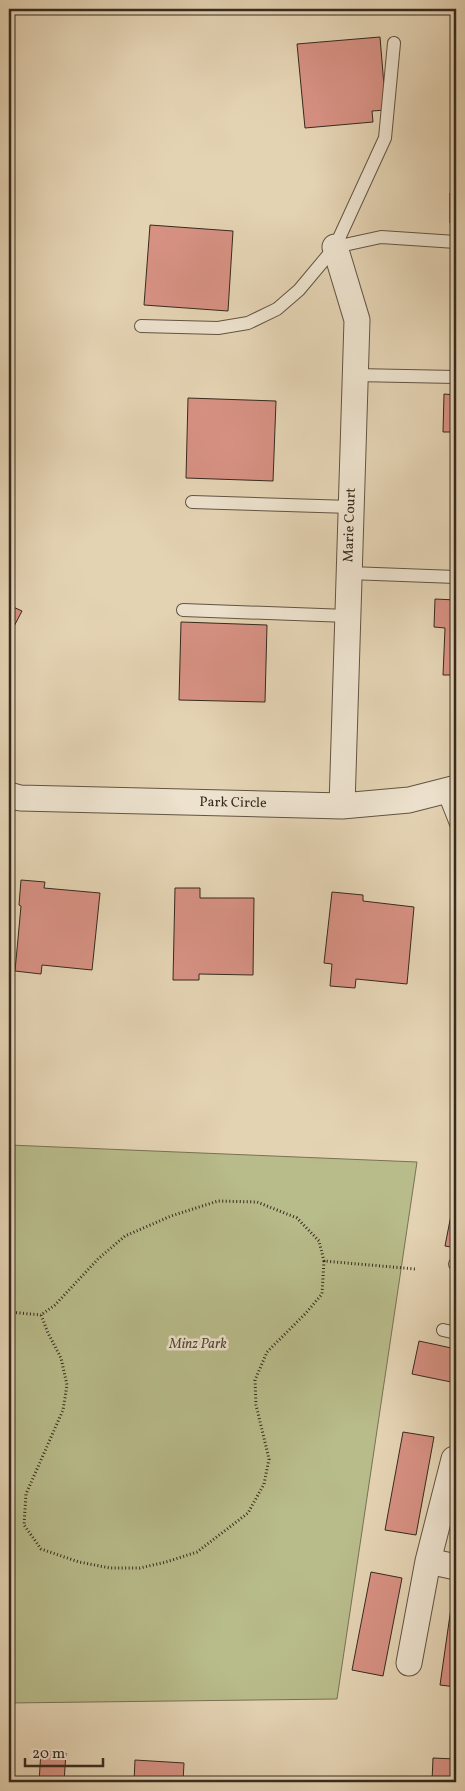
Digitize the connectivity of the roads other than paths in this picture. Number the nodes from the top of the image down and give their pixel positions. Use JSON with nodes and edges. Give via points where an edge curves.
{"nodes":[{"id":1,"x":394,"y":43,"type":"dead end"},
{"id":2,"x":456,"y":242,"type":"edge"},
{"id":3,"x":335,"y":247,"type":"junction"},
{"id":4,"x":141,"y":326,"type":"dead end"},
{"id":5,"x":355,"y":374,"type":"junction"},
{"id":6,"x":456,"y":377,"type":"edge"},
{"id":7,"x":192,"y":502,"type":"dead end"},
{"id":8,"x":351,"y":507,"type":"junction"},
{"id":9,"x":349,"y":573,"type":"junction"},
{"id":10,"x":456,"y":577,"type":"edge"},
{"id":11,"x":183,"y":610,"type":"dead end"},
{"id":12,"x":348,"y":616,"type":"junction"},
{"id":13,"x":450,"y":789,"type":"edge"},
{"id":14,"x":9,"y":795,"type":"edge"},
{"id":15,"x":342,"y":806,"type":"junction"},
{"id":16,"x":456,"y":824,"type":"edge"},
{"id":17,"x":443,"y":1330,"type":"dead end"},
{"id":18,"x":456,"y":1334,"type":"edge"},
{"id":19,"x":454,"y":1459,"type":"dead end"},
{"id":20,"x":428,"y":1561,"type":"junction"},
{"id":21,"x":456,"y":1567,"type":"edge"},
{"id":22,"x":409,"y":1663,"type":"dead end"}],
"edges":[{"from":1,"to":3,"type":"lane","via":[[385,138]]},
{"from":2,"to":3,"type":"lane","via":[[381,237]]},
{"from":3,"to":4,"type":"lane","via":[[299,290],[277,309],[248,323],[218,328]]},
{"from":3,"to":5,"type":"street","name":"Marie Court","via":[[357,320]]},
{"from":5,"to":6,"type":"lane"},
{"from":5,"to":8,"type":"street","name":"Marie Court"},
{"from":7,"to":8,"type":"lane"},
{"from":8,"to":9,"type":"street","name":"Marie Court"},
{"from":9,"to":10,"type":"lane"},
{"from":9,"to":12,"type":"street","name":"Marie Court"},
{"from":11,"to":12,"type":"lane"},
{"from":12,"to":15,"type":"street","name":"Marie Court"},
{"from":13,"to":15,"type":"street","name":"Park Circle","via":[[409,800]]},
{"from":13,"to":16,"type":"lane"},
{"from":14,"to":15,"type":"street","name":"Park Circle","via":[[20,798]]},
{"from":17,"to":18,"type":"lane"},
{"from":19,"to":20,"type":"street"},
{"from":20,"to":21,"type":"street"},
{"from":20,"to":22,"type":"street"}]}
